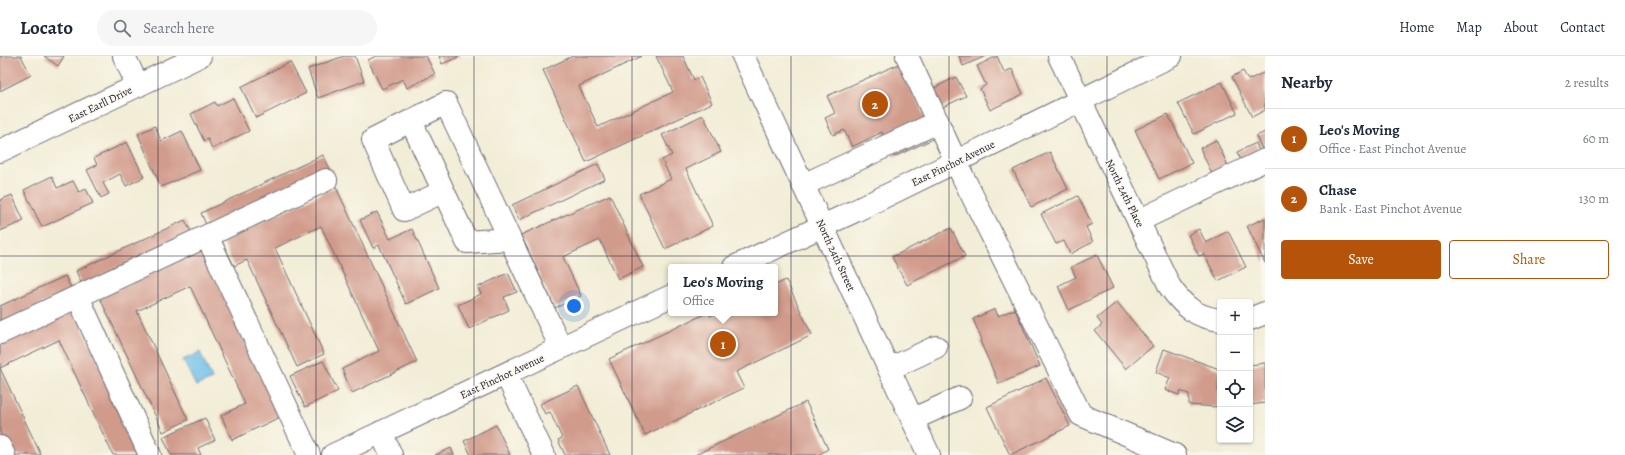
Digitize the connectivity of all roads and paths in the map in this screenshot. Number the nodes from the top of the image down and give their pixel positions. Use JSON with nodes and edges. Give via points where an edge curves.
{"nodes":[{"id":1,"x":124,"y":56,"type":"edge"},
{"id":2,"x":200,"y":56,"type":"edge"},
{"id":3,"x":743,"y":56,"type":"edge"},
{"id":4,"x":907,"y":56,"type":"edge"},
{"id":5,"x":1059,"y":56,"type":"edge"},
{"id":6,"x":1171,"y":56,"type":"edge"},
{"id":7,"x":138,"y":86,"type":"junction"},
{"id":8,"x":1080,"y":100,"type":"junction"},
{"id":9,"x":411,"y":121,"type":"junction"},
{"id":10,"x":938,"y":122,"type":"junction"},
{"id":11,"x":0,"y":151,"type":"edge"},
{"id":12,"x":1265,"y":160,"type":"edge"},
{"id":13,"x":956,"y":162,"type":"junction"},
{"id":14,"x":326,"y":180,"type":"dead end"},
{"id":15,"x":803,"y":185,"type":"junction"},
{"id":16,"x":442,"y":192,"type":"junction"},
{"id":17,"x":1138,"y":221,"type":"junction"},
{"id":18,"x":822,"y":226,"type":"junction"},
{"id":19,"x":207,"y":236,"type":"junction"},
{"id":20,"x":509,"y":239,"type":"junction"},
{"id":21,"x":740,"y":264,"type":"edge"},
{"id":22,"x":78,"y":297,"type":"junction"},
{"id":23,"x":668,"y":297,"type":"edge"},
{"id":24,"x":1265,"y":313,"type":"edge"},
{"id":25,"x":1253,"y":318,"type":"edge"},
{"id":26,"x":1213,"y":319,"type":"edge"},
{"id":27,"x":0,"y":333,"type":"edge"},
{"id":28,"x":936,"y":347,"type":"dead end"},
{"id":29,"x":561,"y":348,"type":"junction"},
{"id":30,"x":889,"y":369,"type":"junction"},
{"id":31,"x":506,"y":374,"type":"junction"},
{"id":32,"x":960,"y":398,"type":"dead end"},
{"id":33,"x":913,"y":419,"type":"junction"},
{"id":34,"x":381,"y":432,"type":"junction"},
{"id":35,"x":0,"y":447,"type":"edge"},
{"id":36,"x":4,"y":455,"type":"edge"},
{"id":37,"x":150,"y":455,"type":"edge"},
{"id":38,"x":309,"y":455,"type":"edge"},
{"id":39,"x":333,"y":455,"type":"edge"},
{"id":40,"x":391,"y":455,"type":"edge"},
{"id":41,"x":544,"y":455,"type":"edge"},
{"id":42,"x":929,"y":455,"type":"edge"},
{"id":43,"x":1175,"y":455,"type":"edge"}],
"edges":[{"from":1,"to":7,"type":"street"},
{"from":2,"to":7,"type":"street","name":"East Earll Drive"},
{"from":3,"to":15,"type":"street","name":"North 24th Street"},
{"from":4,"to":10,"type":"street"},
{"from":5,"to":8,"type":"street","name":"North 24th Place"},
{"from":6,"to":8,"type":"street","name":"East Pinchot Avenue"},
{"from":7,"to":11,"type":"street","name":"East Earll Drive"},
{"from":8,"to":13,"type":"street","name":"East Pinchot Avenue"},
{"from":8,"to":17,"type":"street","name":"North 24th Place"},
{"from":9,"to":16,"type":"street"},
{"from":9,"to":16,"type":"street","via":[[373,140],[404,210]]},
{"from":9,"to":20,"type":"street","via":[[446,103]]},
{"from":10,"to":13,"type":"street"},
{"from":10,"to":15,"type":"street"},
{"from":12,"to":17,"type":"street"},
{"from":13,"to":18,"type":"street","name":"East Pinchot Avenue"},
{"from":13,"to":43,"type":"street","via":[[1081,415]]},
{"from":14,"to":19,"type":"street"},
{"from":15,"to":18,"type":"street","name":"North 24th Street"},
{"from":16,"to":20,"type":"street","via":[[467,242]]},
{"from":17,"to":26,"type":"street","name":"North 24th Place","via":[[1170,287],[1183,305]]},
{"from":18,"to":21,"type":"street","name":"East Pinchot Avenue"},
{"from":18,"to":30,"type":"street","name":"North 24th Street"},
{"from":19,"to":22,"type":"street"},
{"from":19,"to":38,"type":"street"},
{"from":20,"to":29,"type":"street"},
{"from":22,"to":27,"type":"street"},
{"from":22,"to":37,"type":"street"},
{"from":23,"to":29,"type":"street","name":"East Pinchot Avenue"},
{"from":24,"to":25,"type":"street"},
{"from":28,"to":30,"type":"street"},
{"from":29,"to":31,"type":"street","name":"East Pinchot Avenue"},
{"from":30,"to":33,"type":"street","name":"North 24th Street"},
{"from":31,"to":34,"type":"street","name":"East Pinchot Avenue"},
{"from":31,"to":41,"type":"street"},
{"from":32,"to":33,"type":"street"},
{"from":33,"to":42,"type":"street","name":"North 24th Street"},
{"from":34,"to":39,"type":"street","name":"East Pinchot Avenue"},
{"from":34,"to":40,"type":"street"},
{"from":35,"to":36,"type":"street"}]}
